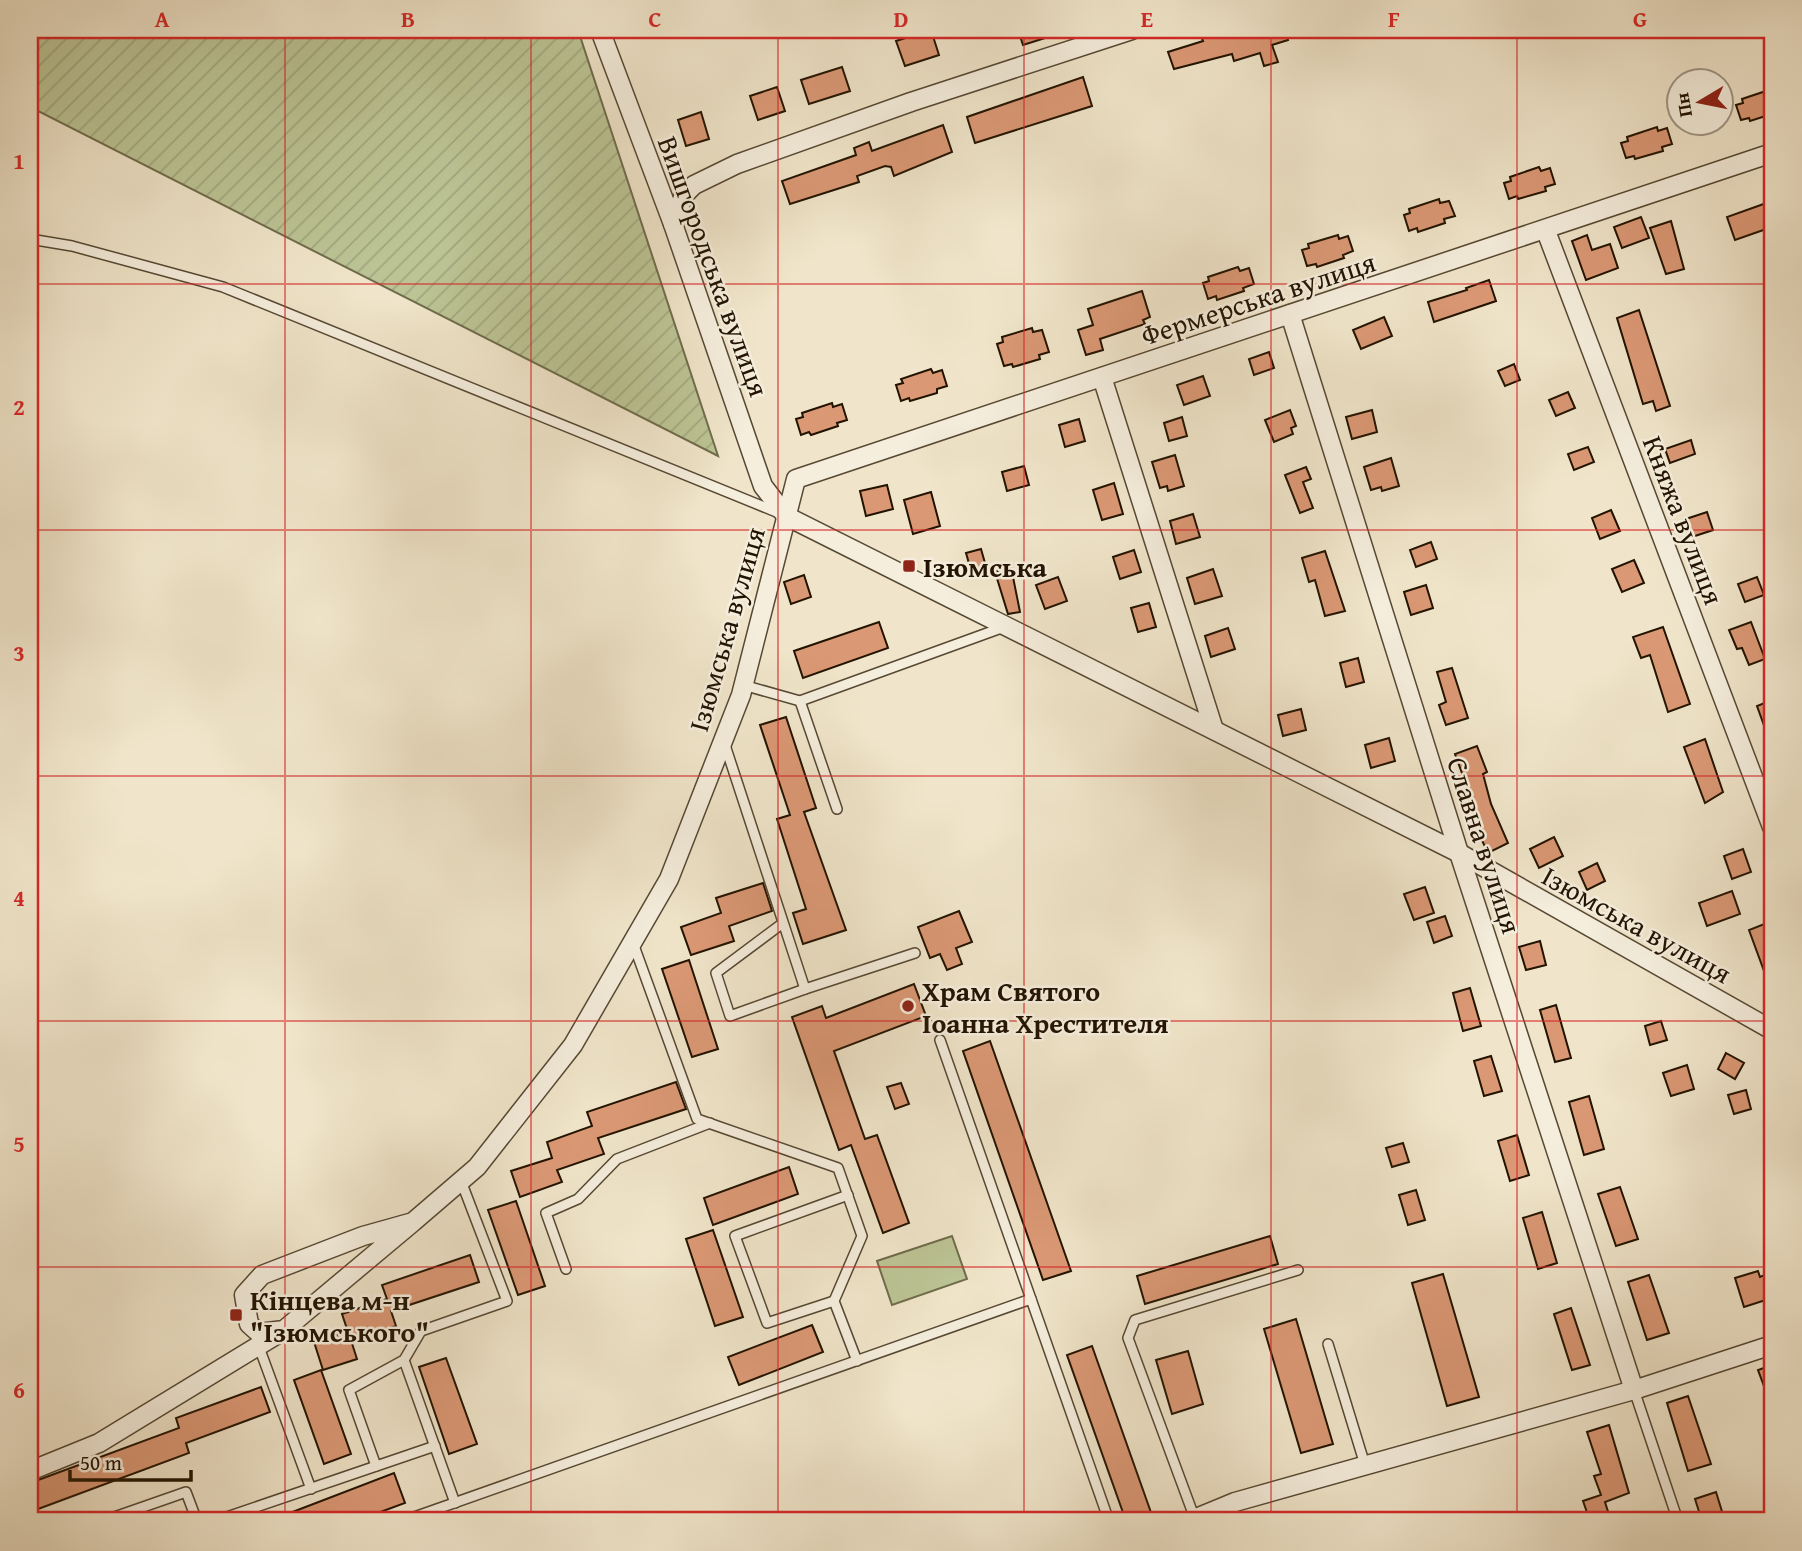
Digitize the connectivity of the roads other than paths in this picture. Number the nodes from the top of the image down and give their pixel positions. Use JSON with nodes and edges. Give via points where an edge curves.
{"nodes":[{"id":1,"x":600,"y":30,"type":"edge"},
{"id":2,"x":1132,"y":30,"type":"edge"},
{"id":3,"x":1772,"y":153,"type":"edge"},
{"id":4,"x":673,"y":224,"type":"junction"},
{"id":5,"x":1546,"y":231,"type":"junction"},
{"id":6,"x":30,"y":239,"type":"edge"},
{"id":7,"x":1290,"y":314,"type":"junction"},
{"id":8,"x":1102,"y":377,"type":"junction"},
{"id":9,"x":786,"y":516,"type":"junction"},
{"id":10,"x":1006,"y":626,"type":"junction"},
{"id":11,"x":743,"y":685,"type":"junction"},
{"id":12,"x":800,"y":701,"type":"junction"},
{"id":13,"x":1214,"y":730,"type":"junction"},
{"id":14,"x":723,"y":740,"type":"junction"},
{"id":15,"x":837,"y":808,"type":"dead end"},
{"id":16,"x":1772,"y":827,"type":"edge"},
{"id":17,"x":1459,"y":853,"type":"junction"},
{"id":18,"x":783,"y":923,"type":"junction"},
{"id":19,"x":632,"y":942,"type":"junction"},
{"id":20,"x":915,"y":953,"type":"dead end"},
{"id":21,"x":805,"y":989,"type":"junction"},
{"id":22,"x":1772,"y":1030,"type":"edge"},
{"id":23,"x":940,"y":1040,"type":"dead end"},
{"id":24,"x":710,"y":1123,"type":"junction"},
{"id":25,"x":461,"y":1181,"type":"junction"},
{"id":26,"x":848,"y":1195,"type":"junction"},
{"id":27,"x":413,"y":1222,"type":"junction"},
{"id":28,"x":566,"y":1269,"type":"dead end"},
{"id":29,"x":1298,"y":1270,"type":"dead end"},
{"id":30,"x":1031,"y":1299,"type":"junction"},
{"id":31,"x":834,"y":1301,"type":"junction"},
{"id":32,"x":284,"y":1330,"type":"junction"},
{"id":33,"x":1328,"y":1344,"type":"dead end"},
{"id":34,"x":1772,"y":1345,"type":"edge"},
{"id":35,"x":259,"y":1347,"type":"junction"},
{"id":36,"x":404,"y":1360,"type":"junction"},
{"id":37,"x":857,"y":1361,"type":"junction"},
{"id":38,"x":1634,"y":1390,"type":"junction"},
{"id":39,"x":435,"y":1446,"type":"junction"},
{"id":40,"x":1364,"y":1465,"type":"junction"},
{"id":41,"x":376,"y":1466,"type":"junction"},
{"id":42,"x":30,"y":1471,"type":"edge"},
{"id":43,"x":311,"y":1489,"type":"junction"},
{"id":44,"x":455,"y":1503,"type":"junction"},
{"id":45,"x":1192,"y":1520,"type":"edge"},
{"id":46,"x":103,"y":1521,"type":"edge"},
{"id":47,"x":197,"y":1521,"type":"edge"},
{"id":48,"x":215,"y":1521,"type":"edge"},
{"id":49,"x":403,"y":1521,"type":"edge"},
{"id":50,"x":1109,"y":1521,"type":"edge"},
{"id":51,"x":1678,"y":1521,"type":"edge"}],
"edges":[{"from":1,"to":4,"type":"street","name":"Вишгородська вулиця"},
{"from":2,"to":4,"type":"street","via":[[737,164],[694,185],[684,195]]},
{"from":3,"to":5,"type":"street","name":"Фермерська вулиця"},
{"from":4,"to":9,"type":"street","name":"Вишгородська вулиця","via":[[763,486]]},
{"from":5,"to":7,"type":"street","name":"Фермерська вулиця"},
{"from":5,"to":16,"type":"street","name":"Княжа вулиця"},
{"from":6,"to":9,"type":"lane","via":[[223,287]]},
{"from":7,"to":8,"type":"street","name":"Фермерська вулиця"},
{"from":7,"to":17,"type":"street","name":"Славна вулиця"},
{"from":8,"to":9,"type":"street","name":"Фермерська вулиця","via":[[796,480]]},
{"from":8,"to":13,"type":"street"},
{"from":9,"to":10,"type":"street","name":"Ізюмська вулиця"},
{"from":9,"to":11,"type":"street","name":"Ізюмська вулиця"},
{"from":10,"to":12,"type":"lane"},
{"from":10,"to":13,"type":"street","name":"Ізюмська вулиця"},
{"from":11,"to":12,"type":"lane"},
{"from":11,"to":14,"type":"street","name":"Ізюмська вулиця"},
{"from":12,"to":15,"type":"lane"},
{"from":13,"to":17,"type":"street","name":"Ізюмська вулиця"},
{"from":14,"to":18,"type":"lane"},
{"from":14,"to":19,"type":"street","name":"Ізюмська вулиця","via":[[669,879]]},
{"from":17,"to":22,"type":"street","name":"Ізюмська вулиця"},
{"from":17,"to":38,"type":"street","name":"Славна вулиця"},
{"from":18,"to":21,"type":"lane"},
{"from":18,"to":21,"type":"lane","via":[[716,973],[730,1016]]},
{"from":19,"to":24,"type":"lane","via":[[697,1119]]},
{"from":19,"to":25,"type":"street","name":"Ізюмська вулиця","via":[[573,1045]]},
{"from":20,"to":21,"type":"lane"},
{"from":23,"to":30,"type":"lane"},
{"from":24,"to":26,"type":"lane","via":[[838,1168]]},
{"from":24,"to":28,"type":"lane","via":[[617,1159],[578,1199],[546,1213]]},
{"from":25,"to":27,"type":"street","name":"Ізюмська вулиця"},
{"from":25,"to":36,"type":"lane","via":[[507,1301],[421,1331]]},
{"from":26,"to":31,"type":"lane","via":[[862,1236]]},
{"from":26,"to":31,"type":"lane","via":[[734,1236],[767,1323]]},
{"from":27,"to":32,"type":"street","name":"Ізюмська вулиця"},
{"from":27,"to":32,"type":"street","name":"Ізюмська вулиця","via":[[363,1236],[253,1281],[244,1295],[249,1324],[259,1333]]},
{"from":29,"to":45,"type":"lane","via":[[1135,1320],[1128,1338]]},
{"from":30,"to":37,"type":"lane"},
{"from":30,"to":50,"type":"lane"},
{"from":31,"to":37,"type":"lane"},
{"from":32,"to":35,"type":"street"},
{"from":33,"to":40,"type":"lane"},
{"from":34,"to":38,"type":"street"},
{"from":35,"to":42,"type":"street","via":[[99,1443]]},
{"from":35,"to":43,"type":"lane"},
{"from":36,"to":39,"type":"lane"},
{"from":36,"to":41,"type":"lane","via":[[349,1390]]},
{"from":37,"to":44,"type":"lane"},
{"from":38,"to":40,"type":"street"},
{"from":38,"to":51,"type":"lane"},
{"from":39,"to":41,"type":"lane"},
{"from":39,"to":44,"type":"lane"},
{"from":40,"to":45,"type":"street","via":[[1236,1502]]},
{"from":41,"to":43,"type":"lane"},
{"from":43,"to":48,"type":"lane"},
{"from":44,"to":49,"type":"lane"},
{"from":46,"to":47,"type":"lane","via":[[186,1492]]}]}
